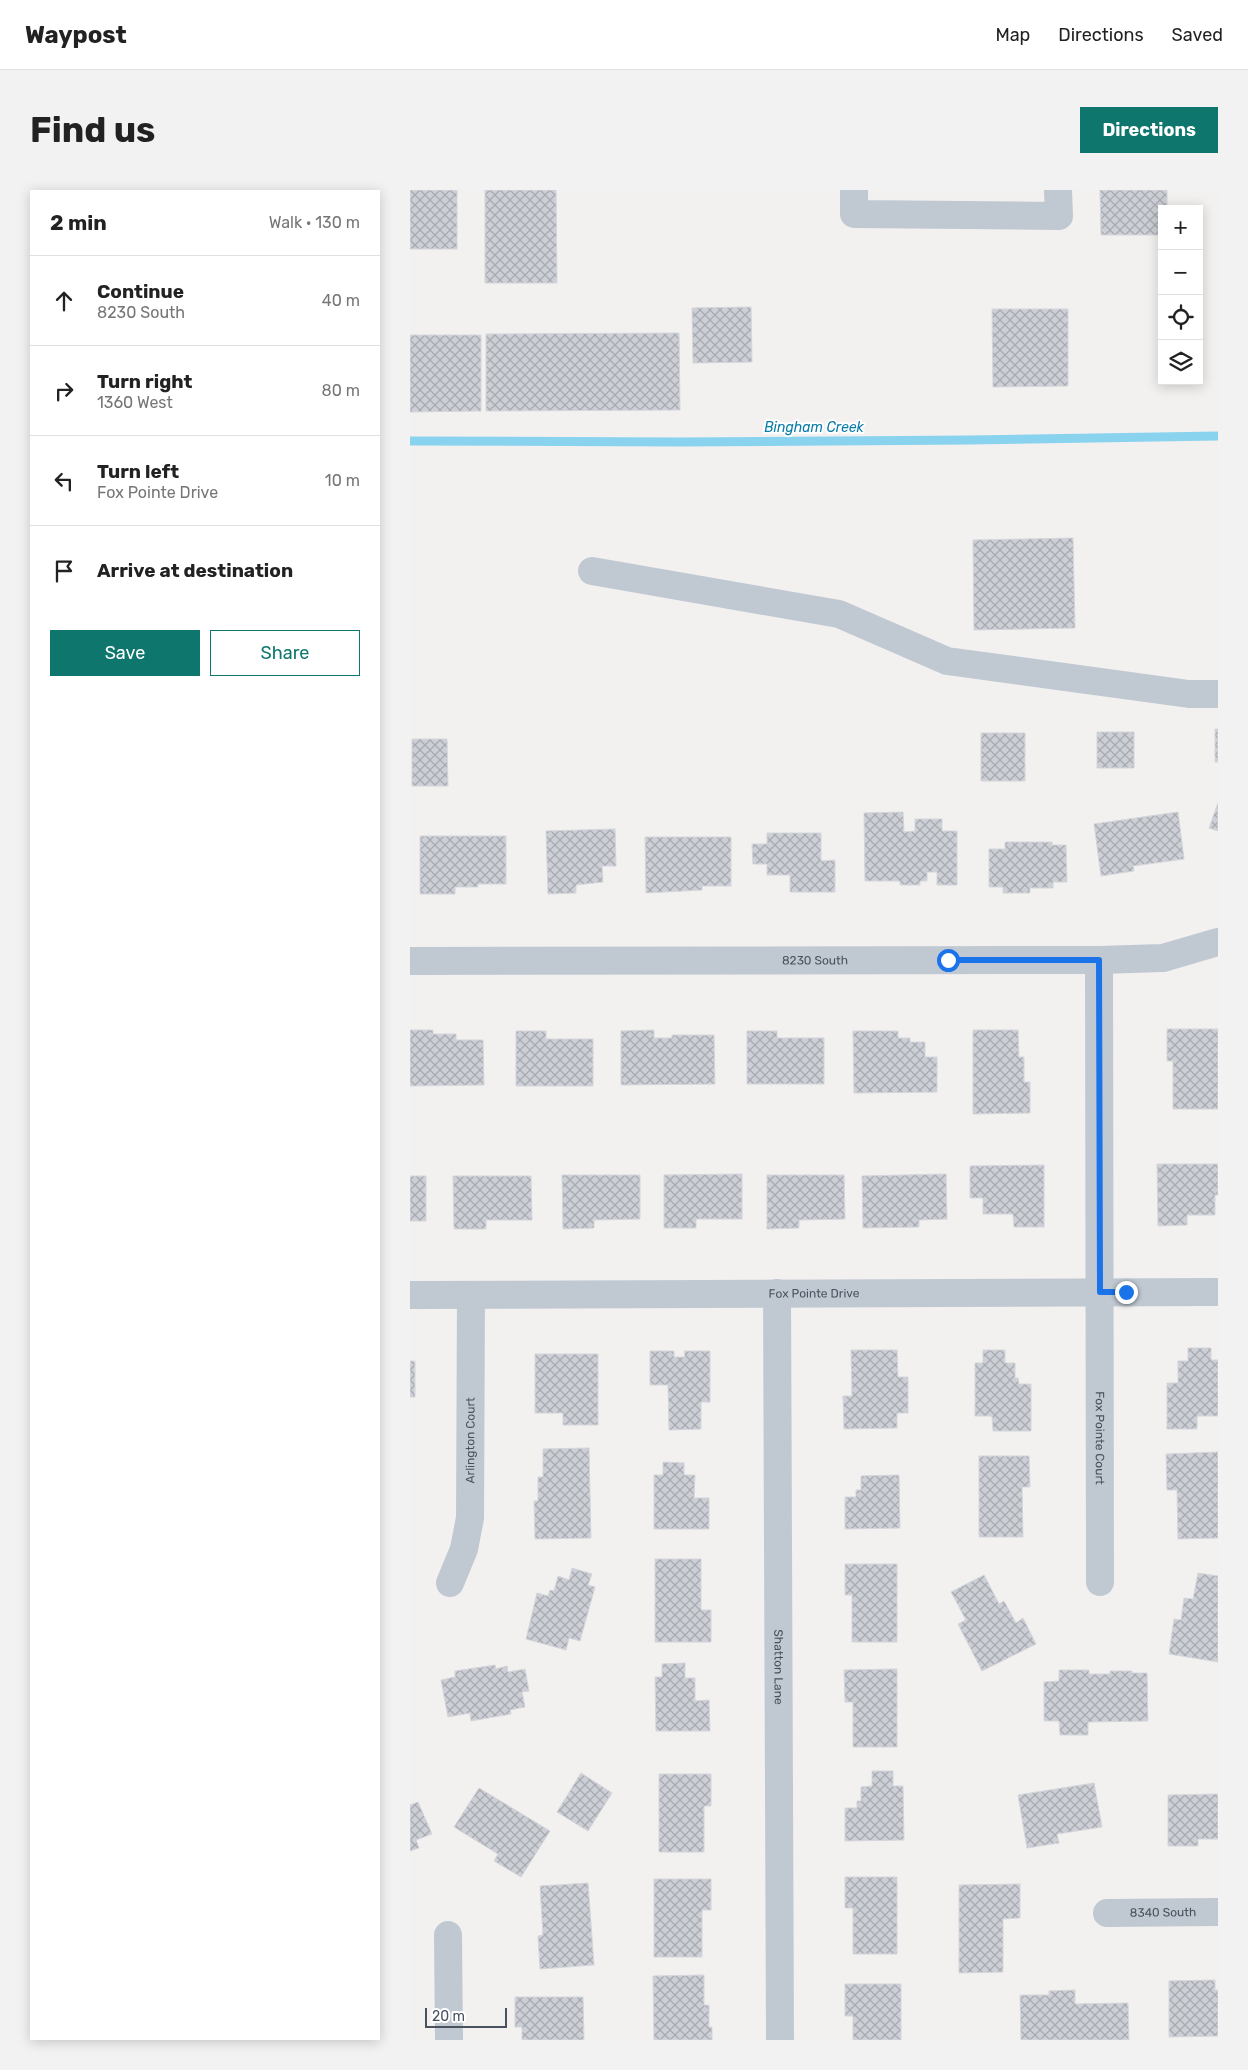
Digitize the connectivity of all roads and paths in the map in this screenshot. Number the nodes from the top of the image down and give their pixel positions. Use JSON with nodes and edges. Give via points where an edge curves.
{"nodes":[{"id":1,"x":854,"y":190,"type":"edge"},
{"id":2,"x":1058,"y":190,"type":"edge"},
{"id":3,"x":592,"y":571,"type":"dead end"},
{"id":4,"x":1218,"y":694,"type":"edge"},
{"id":5,"x":1218,"y":942,"type":"edge"},
{"id":6,"x":1099,"y":960,"type":"junction"},
{"id":7,"x":410,"y":961,"type":"edge"},
{"id":8,"x":1100,"y":1292,"type":"junction"},
{"id":9,"x":1218,"y":1292,"type":"edge"},
{"id":10,"x":778,"y":1293,"type":"junction"},
{"id":11,"x":410,"y":1295,"type":"edge"},
{"id":12,"x":471,"y":1295,"type":"junction"},
{"id":13,"x":1100,"y":1582,"type":"dead end"},
{"id":14,"x":450,"y":1583,"type":"dead end"},
{"id":15,"x":1218,"y":1912,"type":"edge"},
{"id":16,"x":1107,"y":1913,"type":"dead end"},
{"id":17,"x":448,"y":1936,"type":"dead end"},
{"id":18,"x":449,"y":2040,"type":"edge"},
{"id":19,"x":780,"y":2040,"type":"edge"}],
"edges":[{"from":1,"to":2,"type":"street","via":[[854,214],[1058,216]]},
{"from":3,"to":4,"type":"street","via":[[839,614],[947,661],[1179,693]]},
{"from":5,"to":6,"type":"street","name":"8230 South","via":[[1164,958]]},
{"from":6,"to":7,"type":"street","name":"8230 South"},
{"from":6,"to":8,"type":"street","name":"Fox Pointe Court"},
{"from":8,"to":9,"type":"street","name":"Fox Pointe Drive"},
{"from":8,"to":10,"type":"street","name":"Fox Pointe Drive"},
{"from":8,"to":13,"type":"street","name":"Fox Pointe Court"},
{"from":10,"to":12,"type":"street","name":"Fox Pointe Drive"},
{"from":10,"to":19,"type":"street","name":"Shatton Lane"},
{"from":11,"to":12,"type":"street","name":"Fox Pointe Drive"},
{"from":12,"to":14,"type":"street","name":"Arlington Court","via":[[470,1518],[464,1549]]},
{"from":15,"to":16,"type":"street","name":"8340 South"},
{"from":17,"to":18,"type":"street"}]}
